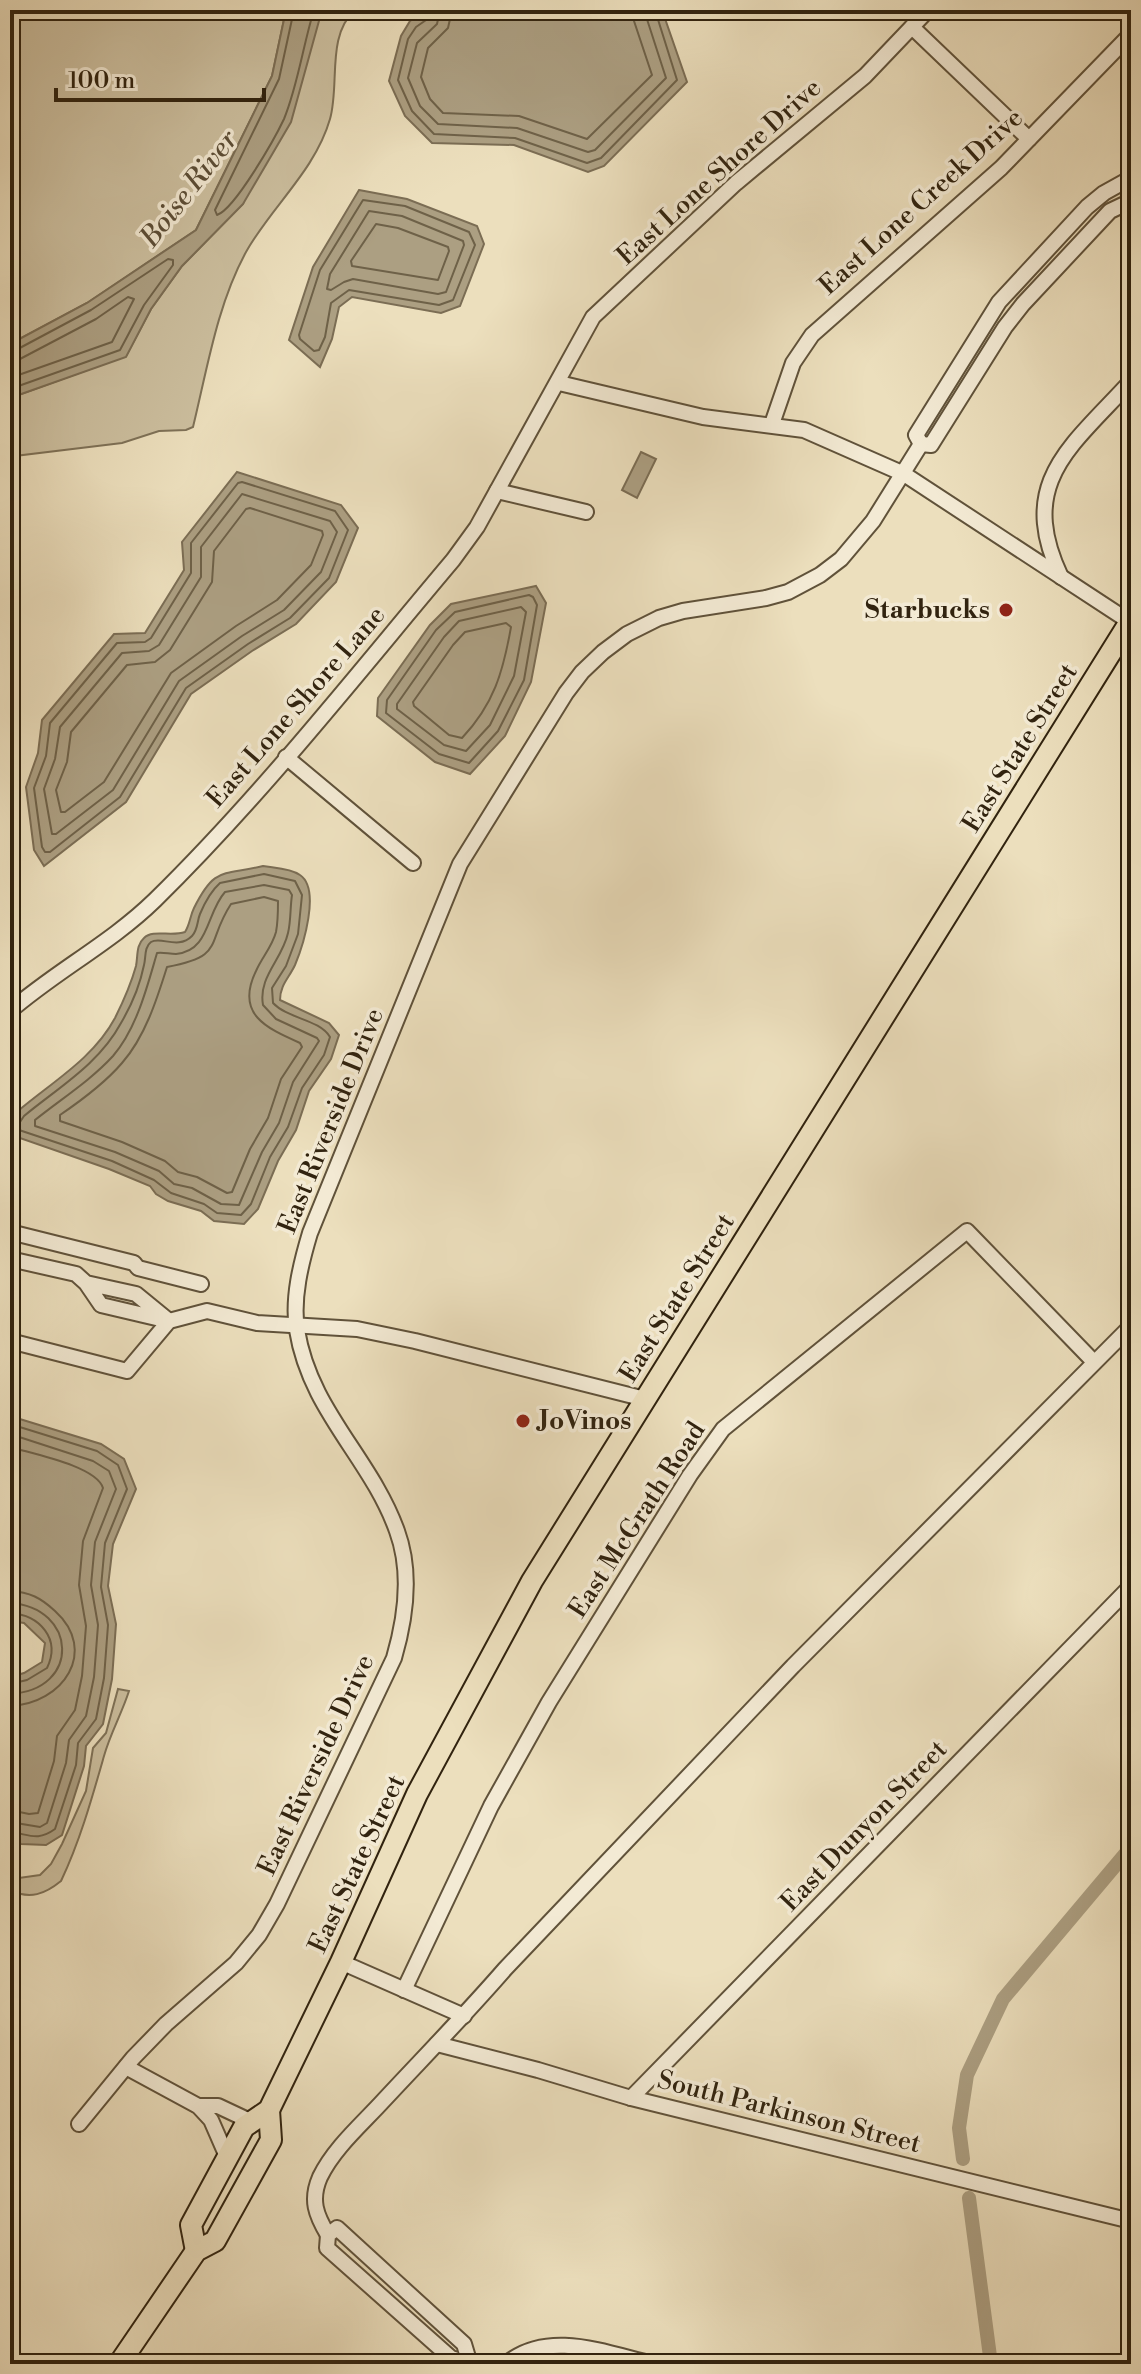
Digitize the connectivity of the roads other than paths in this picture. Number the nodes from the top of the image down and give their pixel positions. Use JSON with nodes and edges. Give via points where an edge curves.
{"nodes":[{"id":1,"x":928,"y":10,"type":"edge"},
{"id":2,"x":912,"y":27,"type":"junction"},
{"id":3,"x":1131,"y":34,"type":"edge"},
{"id":4,"x":1029,"y":139,"type":"junction"},
{"id":5,"x":1131,"y":178,"type":"edge"},
{"id":6,"x":1131,"y":201,"type":"edge"},
{"id":7,"x":1131,"y":381,"type":"edge"},
{"id":8,"x":559,"y":383,"type":"junction"},
{"id":9,"x":772,"y":424,"type":"junction"},
{"id":10,"x":921,"y":444,"type":"junction"},
{"id":11,"x":904,"y":474,"type":"junction"},
{"id":12,"x":497,"y":491,"type":"junction"},
{"id":13,"x":586,"y":512,"type":"dead end"},
{"id":14,"x":1061,"y":578,"type":"junction"},
{"id":15,"x":1130,"y":621,"type":"edge"},
{"id":16,"x":286,"y":757,"type":"junction"},
{"id":17,"x":413,"y":863,"type":"dead end"},
{"id":18,"x":10,"y":1011,"type":"edge"},
{"id":19,"x":10,"y":1232,"type":"edge"},
{"id":20,"x":10,"y":1259,"type":"edge"},
{"id":21,"x":201,"y":1284,"type":"dead end"},
{"id":22,"x":169,"y":1321,"type":"junction"},
{"id":23,"x":297,"y":1326,"type":"junction"},
{"id":24,"x":1131,"y":1326,"type":"edge"},
{"id":25,"x":10,"y":1341,"type":"edge"},
{"id":26,"x":1094,"y":1362,"type":"junction"},
{"id":27,"x":645,"y":1399,"type":"junction"},
{"id":28,"x":1131,"y":1586,"type":"edge"},
{"id":29,"x":341,"y":1962,"type":"junction"},
{"id":30,"x":404,"y":1990,"type":"junction"},
{"id":31,"x":464,"y":2016,"type":"junction"},
{"id":32,"x":437,"y":2044,"type":"junction"},
{"id":33,"x":126,"y":2067,"type":"junction"},
{"id":34,"x":631,"y":2098,"type":"junction"},
{"id":35,"x":198,"y":2106,"type":"junction"},
{"id":36,"x":260,"y":2116,"type":"junction"},
{"id":37,"x":79,"y":2124,"type":"dead end"},
{"id":38,"x":228,"y":2159,"type":"junction"},
{"id":39,"x":1129,"y":2218,"type":"edge"},
{"id":40,"x":328,"y":2235,"type":"junction"},
{"id":41,"x":196,"y":2251,"type":"junction"},
{"id":42,"x":119,"y":2364,"type":"edge"},
{"id":43,"x":470,"y":2364,"type":"edge"},
{"id":44,"x":506,"y":2364,"type":"edge"},
{"id":45,"x":653,"y":2364,"type":"edge"}],
"edges":[{"from":1,"to":2,"type":"street","name":"East Lone Shore Drive"},
{"from":2,"to":4,"type":"street"},
{"from":2,"to":8,"type":"street","name":"East Lone Shore Drive","via":[[865,76],[736,183],[593,317]]},
{"from":3,"to":4,"type":"street","name":"East Lone Creek Drive"},
{"from":4,"to":9,"type":"street","name":"East Lone Creek Drive","via":[[812,335],[793,363]]},
{"from":5,"to":10,"type":"street","name":"East Riverside Drive","via":[[1087,207],[999,302],[916,435]]},
{"from":6,"to":10,"type":"street","name":"East Riverside Drive","via":[[1110,211],[1023,304],[931,445]]},
{"from":7,"to":14,"type":"street","via":[[1054,471],[1044,500],[1045,531]]},
{"from":8,"to":9,"type":"street","via":[[703,417]]},
{"from":8,"to":12,"type":"street","name":"East Lone Shore Lane"},
{"from":9,"to":11,"type":"street","via":[[804,430]]},
{"from":10,"to":11,"type":"street","name":"East Riverside Drive"},
{"from":11,"to":14,"type":"street"},
{"from":11,"to":23,"type":"street","name":"East Riverside Drive","via":[[873,521],[820,575],[766,598],[659,618],[603,652],[566,693],[460,864],[310,1233],[298,1284]]},
{"from":12,"to":13,"type":"street"},
{"from":12,"to":16,"type":"street","name":"East Lone Shore Lane","via":[[453,560]]},
{"from":14,"to":15,"type":"street"},
{"from":15,"to":27,"type":"highway","name":"East State Street"},
{"from":16,"to":17,"type":"street"},
{"from":16,"to":18,"type":"street","name":"East Lone Shore Lane","via":[[153,902]]},
{"from":19,"to":21,"type":"street"},
{"from":20,"to":22,"type":"street","via":[[76,1274],[101,1305]]},
{"from":22,"to":23,"type":"street","via":[[207,1311]]},
{"from":22,"to":25,"type":"street","via":[[127,1371]]},
{"from":23,"to":27,"type":"street","via":[[357,1329],[415,1341]]},
{"from":23,"to":33,"type":"street","name":"East Riverside Drive","via":[[318,1396],[398,1533],[406,1589],[402,1631],[383,1683],[259,1935]]},
{"from":24,"to":26,"type":"street"},
{"from":26,"to":30,"type":"street","name":"East McGrath Road","via":[[967,1231],[723,1429],[542,1715],[491,1806]]},
{"from":26,"to":31,"type":"street","via":[[793,1666]]},
{"from":27,"to":29,"type":"highway","name":"East State Street","via":[[511,1618],[417,1794]]},
{"from":28,"to":34,"type":"street","name":"East Dunyon Street"},
{"from":29,"to":30,"type":"street"},
{"from":29,"to":36,"type":"highway","name":"East State Street"},
{"from":30,"to":31,"type":"street"},
{"from":31,"to":32,"type":"street"},
{"from":32,"to":34,"type":"street","name":"South Parkinson Street"},
{"from":32,"to":40,"type":"street","via":[[341,2146],[320,2177],[316,2213]]},
{"from":33,"to":35,"type":"street"},
{"from":33,"to":37,"type":"street","name":"East Riverside Drive"},
{"from":34,"to":39,"type":"street","name":"South Parkinson Street"},
{"from":35,"to":36,"type":"street"},
{"from":35,"to":38,"type":"street","via":[[211,2120]]},
{"from":36,"to":38,"type":"highway","name":"East State Street","via":[[244,2127]]},
{"from":36,"to":41,"type":"highway","name":"East State Street","via":[[271,2140],[215,2241]]},
{"from":38,"to":41,"type":"highway","name":"East State Street","via":[[191,2225]]},
{"from":40,"to":43,"type":"street","via":[[327,2248],[451,2358]]},
{"from":40,"to":43,"type":"street","via":[[337,2228],[464,2344]]},
{"from":41,"to":42,"type":"highway","name":"East State Street"},
{"from":44,"to":45,"type":"street","via":[[528,2350],[560,2345]]}]}
